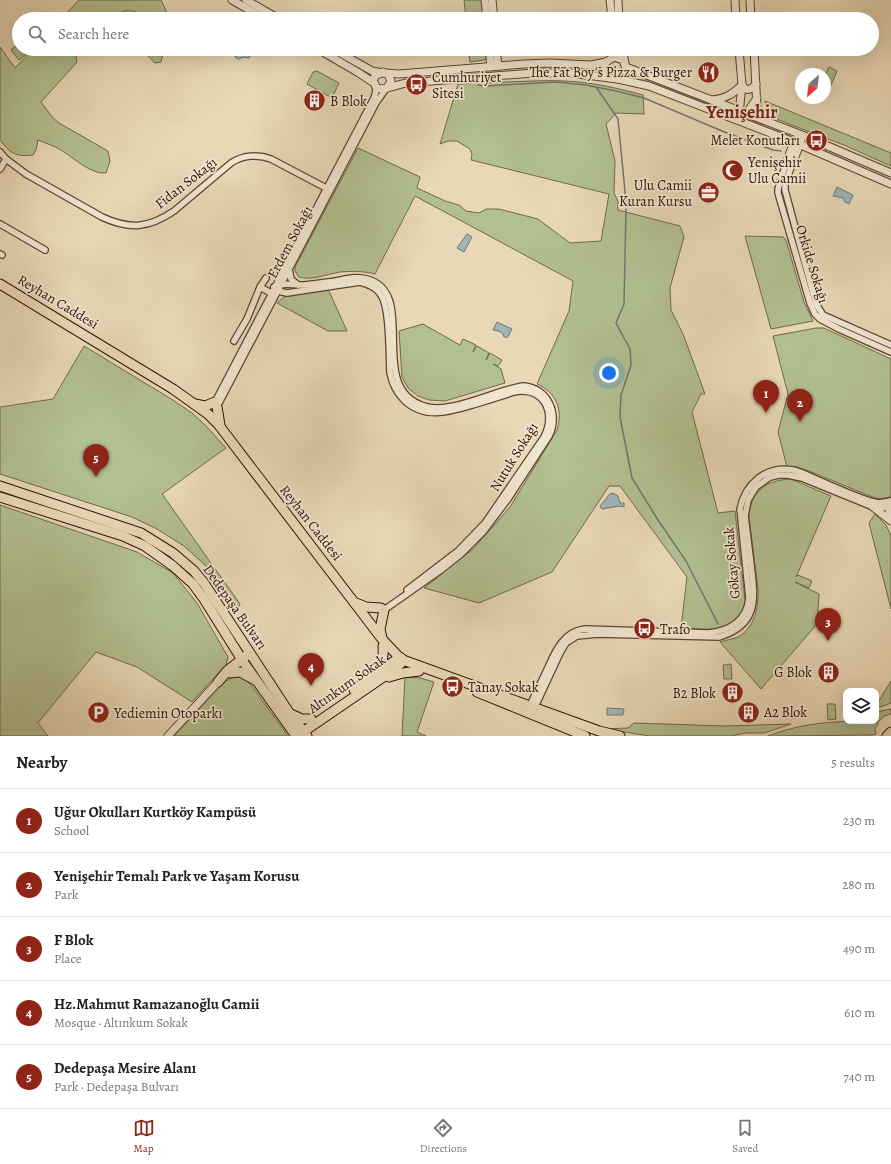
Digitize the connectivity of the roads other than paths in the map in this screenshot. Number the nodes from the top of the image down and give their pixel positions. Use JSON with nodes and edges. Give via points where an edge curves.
{"nodes":[{"id":1,"x":232,"y":0,"type":"edge"},
{"id":2,"x":246,"y":0,"type":"edge"},
{"id":3,"x":485,"y":0,"type":"edge"},
{"id":4,"x":492,"y":0,"type":"edge"},
{"id":5,"x":610,"y":0,"type":"edge"},
{"id":6,"x":618,"y":0,"type":"edge"},
{"id":7,"x":735,"y":0,"type":"edge"},
{"id":8,"x":750,"y":0,"type":"edge"},
{"id":9,"x":253,"y":12,"type":"edge"},
{"id":10,"x":267,"y":12,"type":"edge"},
{"id":11,"x":486,"y":12,"type":"edge"},
{"id":12,"x":493,"y":12,"type":"edge"},
{"id":13,"x":611,"y":12,"type":"edge"},
{"id":14,"x":619,"y":12,"type":"edge"},
{"id":15,"x":736,"y":12,"type":"edge"},
{"id":16,"x":751,"y":12,"type":"edge"},
{"id":17,"x":338,"y":56,"type":"joint"},
{"id":18,"x":491,"y":56,"type":"edge"},
{"id":19,"x":496,"y":56,"type":"edge"},
{"id":20,"x":609,"y":56,"type":"edge"},
{"id":21,"x":623,"y":56,"type":"edge"},
{"id":22,"x":740,"y":56,"type":"edge"},
{"id":23,"x":754,"y":56,"type":"edge"},
{"id":24,"x":607,"y":60,"type":"junction"},
{"id":25,"x":625,"y":65,"type":"junction"},
{"id":26,"x":495,"y":67,"type":"junction"},
{"id":27,"x":384,"y":73,"type":"junction"},
{"id":28,"x":497,"y":76,"type":"junction"},
{"id":29,"x":610,"y":78,"type":"junction"},
{"id":30,"x":618,"y":79,"type":"junction"},
{"id":31,"x":374,"y":84,"type":"junction"},
{"id":32,"x":756,"y":84,"type":"junction"},
{"id":33,"x":742,"y":85,"type":"junction"},
{"id":34,"x":386,"y":89,"type":"junction"},
{"id":35,"x":757,"y":98,"type":"junction"},
{"id":36,"x":712,"y":100,"type":"junction"},
{"id":37,"x":743,"y":112,"type":"junction"},
{"id":38,"x":737,"y":121,"type":"junction"},
{"id":39,"x":774,"y":125,"type":"junction"},
{"id":40,"x":802,"y":135,"type":"junction"},
{"id":41,"x":781,"y":137,"type":"junction"},
{"id":42,"x":797,"y":144,"type":"junction"},
{"id":43,"x":812,"y":150,"type":"junction"},
{"id":44,"x":0,"y":152,"type":"edge"},
{"id":45,"x":6,"y":159,"type":"junction"},
{"id":46,"x":790,"y":162,"type":"junction"},
{"id":47,"x":0,"y":169,"type":"edge"},
{"id":48,"x":891,"y":173,"type":"edge"},
{"id":49,"x":891,"y":184,"type":"edge"},
{"id":50,"x":326,"y":188,"type":"junction"},
{"id":51,"x":0,"y":224,"type":"edge"},
{"id":52,"x":45,"y":250,"type":"dead end"},
{"id":53,"x":289,"y":269,"type":"junction"},
{"id":54,"x":266,"y":278,"type":"dead end"},
{"id":55,"x":0,"y":284,"type":"edge"},
{"id":56,"x":282,"y":284,"type":"junction"},
{"id":57,"x":298,"y":285,"type":"junction"},
{"id":58,"x":260,"y":287,"type":"junction"},
{"id":59,"x":276,"y":289,"type":"junction"},
{"id":60,"x":0,"y":290,"type":"edge"},
{"id":61,"x":271,"y":293,"type":"junction"},
{"id":62,"x":234,"y":341,"type":"dead end"},
{"id":63,"x":891,"y":345,"type":"edge"},
{"id":64,"x":891,"y":352,"type":"edge"},
{"id":65,"x":195,"y":404,"type":"junction"},
{"id":66,"x":216,"y":405,"type":"junction"},
{"id":67,"x":209,"y":417,"type":"junction"},
{"id":68,"x":223,"y":432,"type":"junction"},
{"id":69,"x":0,"y":486,"type":"edge"},
{"id":70,"x":0,"y":497,"type":"edge"},
{"id":71,"x":890,"y":503,"type":"edge"},
{"id":72,"x":873,"y":507,"type":"junction"},
{"id":73,"x":891,"y":520,"type":"edge"},
{"id":74,"x":355,"y":603,"type":"junction"},
{"id":75,"x":383,"y":609,"type":"junction"},
{"id":76,"x":366,"y":620,"type":"junction"},
{"id":77,"x":638,"y":633,"type":"junction"},
{"id":78,"x":382,"y":642,"type":"junction"},
{"id":79,"x":233,"y":645,"type":"junction"},
{"id":80,"x":252,"y":655,"type":"junction"},
{"id":81,"x":399,"y":660,"type":"junction"},
{"id":82,"x":243,"y":661,"type":"junction"},
{"id":83,"x":419,"y":671,"type":"junction"},
{"id":84,"x":229,"y":672,"type":"junction"},
{"id":85,"x":378,"y":673,"type":"junction"},
{"id":86,"x":218,"y":682,"type":"joint"},
{"id":87,"x":259,"y":682,"type":"junction"},
{"id":88,"x":376,"y":682,"type":"junction"},
{"id":89,"x":531,"y":710,"type":"junction"},
{"id":90,"x":290,"y":714,"type":"junction"},
{"id":91,"x":314,"y":721,"type":"junction"},
{"id":92,"x":891,"y":732,"type":"edge"},
{"id":93,"x":300,"y":733,"type":"edge"},
{"id":94,"x":168,"y":736,"type":"edge"},
{"id":95,"x":312,"y":736,"type":"edge"},
{"id":96,"x":585,"y":736,"type":"edge"},
{"id":97,"x":620,"y":736,"type":"edge"},
{"id":98,"x":887,"y":736,"type":"edge"}],
"edges":[{"from":1,"to":9,"type":"street"},
{"from":2,"to":10,"type":"street"},
{"from":3,"to":11,"type":"street"},
{"from":4,"to":12,"type":"street"},
{"from":5,"to":13,"type":"street"},
{"from":6,"to":14,"type":"street"},
{"from":7,"to":15,"type":"street"},
{"from":8,"to":16,"type":"street"},
{"from":17,"to":27,"type":"street","via":[[372,71]]},
{"from":17,"to":31,"type":"street"},
{"from":18,"to":26,"type":"street"},
{"from":19,"to":26,"type":"street"},
{"from":20,"to":24,"type":"street"},
{"from":21,"to":25,"type":"street"},
{"from":22,"to":33,"type":"street"},
{"from":23,"to":32,"type":"street"},
{"from":24,"to":25,"type":"street","via":[[618,57]]},
{"from":24,"to":26,"type":"street","via":[[590,65],[550,63]]},
{"from":24,"to":29,"type":"street","via":[[604,70]]},
{"from":25,"to":30,"type":"street","via":[[624,75]]},
{"from":25,"to":36,"type":"street"},
{"from":26,"to":27,"type":"street"},
{"from":26,"to":28,"type":"street"},
{"from":27,"to":31,"type":"street","via":[[375,76]]},
{"from":27,"to":34,"type":"street","via":[[390,76],[391,81]]},
{"from":28,"to":29,"type":"street","via":[[570,73]]},
{"from":28,"to":34,"type":"street","via":[[398,84]]},
{"from":29,"to":30,"type":"street"},
{"from":30,"to":38,"type":"street","via":[[649,86]]},
{"from":31,"to":34,"type":"street","via":[[379,90]]},
{"from":31,"to":50,"type":"street","name":"Erdem Sokağı","via":[[374,98]]},
{"from":32,"to":33,"type":"street","via":[[747,90]]},
{"from":32,"to":35,"type":"street"},
{"from":33,"to":36,"type":"street","via":[[726,97]]},
{"from":33,"to":37,"type":"street"},
{"from":34,"to":53,"type":"street","name":"Erdem Sokağı","via":[[376,103]]},
{"from":35,"to":37,"type":"street"},
{"from":35,"to":39,"type":"street","via":[[757,109]]},
{"from":36,"to":37,"type":"street"},
{"from":37,"to":38,"type":"street"},
{"from":37,"to":39,"type":"street"},
{"from":38,"to":41,"type":"street"},
{"from":39,"to":40,"type":"street"},
{"from":40,"to":42,"type":"street"},
{"from":40,"to":48,"type":"street"},
{"from":41,"to":42,"type":"street"},
{"from":41,"to":46,"type":"street"},
{"from":42,"to":43,"type":"street"},
{"from":42,"to":46,"type":"street"},
{"from":43,"to":46,"type":"street","via":[[803,152]]},
{"from":43,"to":49,"type":"street"},
{"from":44,"to":45,"type":"street","name":"Fidan Sokağı"},
{"from":45,"to":47,"type":"street"},
{"from":45,"to":50,"type":"street","name":"Fidan Sokağı","via":[[26,174],[102,217],[125,225],[148,224],[165,217],[231,162],[245,157],[263,156],[271,159]]},
{"from":46,"to":63,"type":"street","via":[[784,187],[816,304],[823,315]]},
{"from":46,"to":64,"type":"street","name":"Orkide Sokağı","via":[[778,194],[813,311],[820,319],[839,329]]},
{"from":50,"to":59,"type":"street","name":"Erdem Sokağı"},
{"from":51,"to":52,"type":"street"},
{"from":53,"to":56,"type":"street","name":"Erdem Sokağı"},
{"from":53,"to":57,"type":"street","via":[[291,279]]},
{"from":54,"to":58,"type":"street"},
{"from":55,"to":65,"type":"main road","name":"Reyhan Caddesi","via":[[173,388]]},
{"from":56,"to":57,"type":"street","name":"Nutuk Sokağı"},
{"from":56,"to":59,"type":"street","name":"Nutuk Sokağı"},
{"from":57,"to":75,"type":"street","name":"Nutuk Sokağı","via":[[362,278],[383,289],[391,309],[396,377],[406,394],[420,405],[449,407],[524,386],[542,393],[552,408],[552,431],[508,499],[483,532],[442,570]]},
{"from":58,"to":61,"type":"street"},
{"from":58,"to":62,"type":"street","via":[[247,319]]},
{"from":59,"to":61,"type":"street","name":"Erdem Sokağı"},
{"from":59,"to":66,"type":"street","name":"Erdem Sokağı"},
{"from":59,"to":75,"type":"street","name":"Nutuk Sokağı","via":[[283,293],[292,293],[355,282],[365,283],[376,289],[386,307],[392,382],[403,399],[419,410],[431,413],[451,412],[523,391],[539,397],[548,409],[549,422],[544,437],[485,523],[458,551]]},
{"from":60,"to":67,"type":"main road","name":"Reyhan Caddesi"},
{"from":61,"to":66,"type":"street","name":"Erdem Sokağı"},
{"from":65,"to":66,"type":"main road"},
{"from":65,"to":67,"type":"main road","name":"Reyhan Caddesi"},
{"from":66,"to":67,"type":"main road"},
{"from":66,"to":68,"type":"main road"},
{"from":67,"to":68,"type":"main road","name":"Reyhan Caddesi"},
{"from":67,"to":76,"type":"main road"},
{"from":68,"to":74,"type":"main road","name":"Reyhan Caddesi"},
{"from":69,"to":80,"type":"main road","name":"Dedepaşa Bulvarı","via":[[129,528],[164,546],[185,562],[204,583]]},
{"from":70,"to":79,"type":"main road","name":"Dedepaşa Bulvarı","via":[[123,536],[154,551],[193,584]]},
{"from":71,"to":72,"type":"street","name":"Gökay Sokak","via":[[882,508]]},
{"from":71,"to":73,"type":"street"},
{"from":71,"to":77,"type":"street","name":"Gökay Sokak","via":[[870,501],[793,470],[778,471],[760,477],[748,489],[740,509],[749,598],[740,620],[733,627],[718,632]]},
{"from":72,"to":73,"type":"street"},
{"from":72,"to":77,"type":"street","name":"Gökay Sokak","via":[[794,476],[770,477],[756,487],[746,507],[754,599],[750,615],[745,622],[735,631],[719,637]]},
{"from":74,"to":75,"type":"main road"},
{"from":74,"to":76,"type":"main road","name":"Reyhan Caddesi"},
{"from":75,"to":76,"type":"main road"},
{"from":75,"to":78,"type":"main road","via":[[380,629]]},
{"from":76,"to":78,"type":"main road"},
{"from":77,"to":89,"type":"street","name":"Gökay Sokak","via":[[589,634],[571,639],[560,653]]},
{"from":78,"to":81,"type":"main road"},
{"from":78,"to":85,"type":"main road","via":[[384,658]]},
{"from":79,"to":82,"type":"main road","name":"Dedepaşa Bulvarı"},
{"from":79,"to":84,"type":"main road"},
{"from":80,"to":82,"type":"main road"},
{"from":80,"to":90,"type":"main road","name":"Dedepaşa Bulvarı"},
{"from":81,"to":83,"type":"main road"},
{"from":81,"to":85,"type":"main road","name":"Altınkum Sokak"},
{"from":81,"to":88,"type":"main road","name":"Altınkum Sokak","via":[[395,669]]},
{"from":81,"to":89,"type":"main road"},
{"from":82,"to":84,"type":"main road"},
{"from":82,"to":87,"type":"main road","name":"Dedepaşa Bulvarı"},
{"from":83,"to":88,"type":"main road","via":[[397,674]]},
{"from":83,"to":89,"type":"main road"},
{"from":84,"to":86,"type":"main road"},
{"from":84,"to":87,"type":"main road","via":[[240,672]]},
{"from":85,"to":91,"type":"main road","name":"Altınkum Sokak"},
{"from":86,"to":94,"type":"street"},
{"from":87,"to":93,"type":"main road","name":"Dedepaşa Bulvarı"},
{"from":88,"to":91,"type":"main road","name":"Altınkum Sokak"},
{"from":89,"to":96,"type":"main road"},
{"from":89,"to":97,"type":"main road"},
{"from":90,"to":91,"type":"main road"},
{"from":90,"to":93,"type":"main road","name":"Dedepaşa Bulvarı"},
{"from":91,"to":93,"type":"main road","name":"Altınkum Sokak"},
{"from":91,"to":95,"type":"main road"},
{"from":92,"to":98,"type":"main road"}]}
